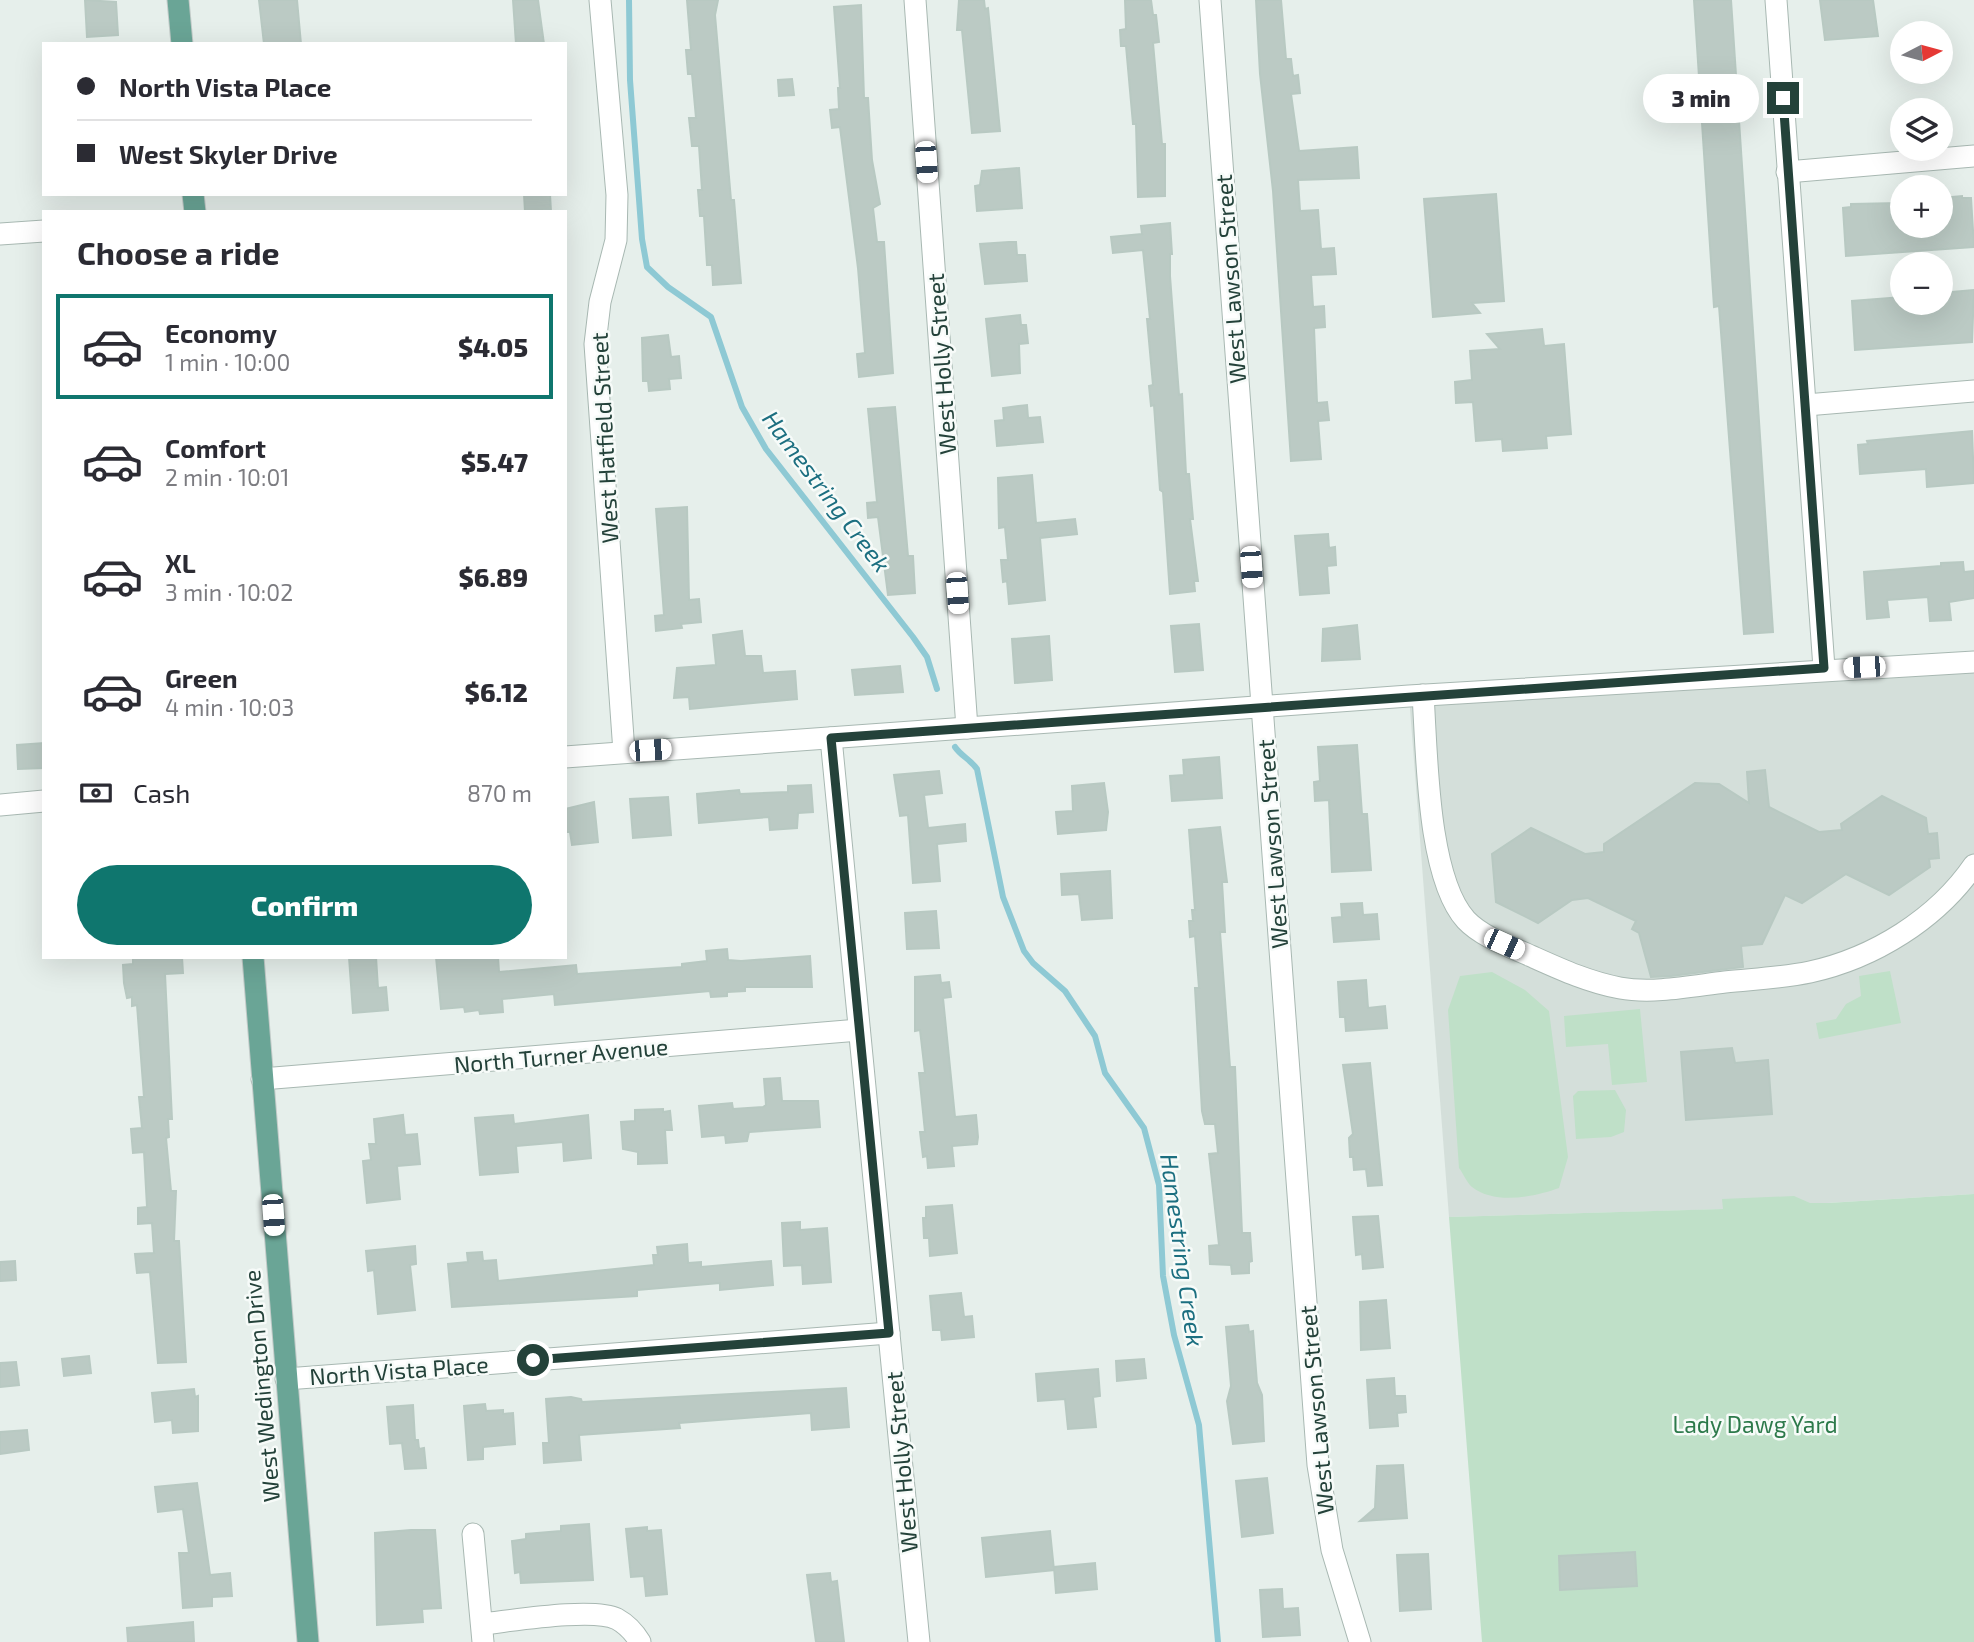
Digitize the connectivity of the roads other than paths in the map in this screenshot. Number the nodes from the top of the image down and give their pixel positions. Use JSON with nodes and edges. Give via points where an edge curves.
{"nodes":[{"id":1,"x":178,"y":0,"type":"edge"},
{"id":2,"x":600,"y":0,"type":"edge"},
{"id":3,"x":915,"y":0,"type":"edge"},
{"id":4,"x":1210,"y":0,"type":"edge"},
{"id":5,"x":1776,"y":0,"type":"edge"},
{"id":6,"x":182,"y":42,"type":"edge"},
{"id":7,"x":1974,"y":156,"type":"edge"},
{"id":8,"x":1787,"y":172,"type":"junction"},
{"id":9,"x":42,"y":231,"type":"edge"},
{"id":10,"x":0,"y":234,"type":"edge"},
{"id":11,"x":1974,"y":391,"type":"edge"},
{"id":12,"x":1806,"y":405,"type":"junction"},
{"id":13,"x":1974,"y":662,"type":"edge"},
{"id":14,"x":1824,"y":668,"type":"junction"},
{"id":15,"x":1423,"y":695,"type":"junction"},
{"id":16,"x":1261,"y":706,"type":"junction"},
{"id":17,"x":967,"y":728,"type":"junction"},
{"id":18,"x":831,"y":738,"type":"junction"},
{"id":19,"x":624,"y":752,"type":"junction"},
{"id":20,"x":567,"y":757,"type":"edge"},
{"id":21,"x":42,"y":801,"type":"edge"},
{"id":22,"x":0,"y":805,"type":"edge"},
{"id":23,"x":1974,"y":865,"type":"edge"},
{"id":24,"x":253,"y":959,"type":"edge"},
{"id":25,"x":859,"y":1030,"type":"junction"},
{"id":26,"x":262,"y":1079,"type":"junction"},
{"id":27,"x":889,"y":1333,"type":"junction"},
{"id":28,"x":286,"y":1379,"type":"junction"},
{"id":29,"x":473,"y":1534,"type":"dead end"},
{"id":30,"x":482,"y":1633,"type":"edge"},
{"id":31,"x":309,"y":1642,"type":"edge"},
{"id":32,"x":640,"y":1642,"type":"edge"},
{"id":33,"x":919,"y":1642,"type":"edge"},
{"id":34,"x":1360,"y":1642,"type":"edge"}],
"edges":[{"from":1,"to":6,"type":"main road"},
{"from":2,"to":19,"type":"street","name":"West Hatfield Street","via":[[617,195],[616,240],[595,344]]},
{"from":3,"to":17,"type":"street","name":"West Holly Street"},
{"from":4,"to":16,"type":"street","name":"West Lawson Street"},
{"from":5,"to":8,"type":"street"},
{"from":7,"to":8,"type":"street"},
{"from":8,"to":12,"type":"street"},
{"from":9,"to":10,"type":"street"},
{"from":11,"to":12,"type":"street"},
{"from":12,"to":14,"type":"street"},
{"from":13,"to":14,"type":"street"},
{"from":14,"to":15,"type":"street"},
{"from":15,"to":16,"type":"street"},
{"from":15,"to":23,"type":"street","via":[[1433,818],[1447,890],[1467,921],[1504,944],[1578,977],[1622,989],[1671,988],[1810,972],[1852,958],[1919,924],[1959,887]]},
{"from":16,"to":17,"type":"street"},
{"from":16,"to":34,"type":"street","name":"West Lawson Street","via":[[1318,1465],[1332,1550]]},
{"from":17,"to":18,"type":"street"},
{"from":18,"to":19,"type":"street"},
{"from":18,"to":25,"type":"street","name":"West Holly Street"},
{"from":19,"to":20,"type":"street"},
{"from":21,"to":22,"type":"street"},
{"from":24,"to":26,"type":"main road","name":"West Wedington Drive"},
{"from":25,"to":26,"type":"street","name":"North Turner Avenue"},
{"from":25,"to":27,"type":"street","name":"West Holly Street"},
{"from":26,"to":28,"type":"main road","name":"West Wedington Drive"},
{"from":27,"to":28,"type":"street","name":"North Vista Place"},
{"from":27,"to":33,"type":"street","name":"West Holly Street"},
{"from":28,"to":31,"type":"main road","name":"West Wedington Drive"},
{"from":29,"to":30,"type":"street"},
{"from":30,"to":32,"type":"street","via":[[596,1614],[631,1628]]}]}
